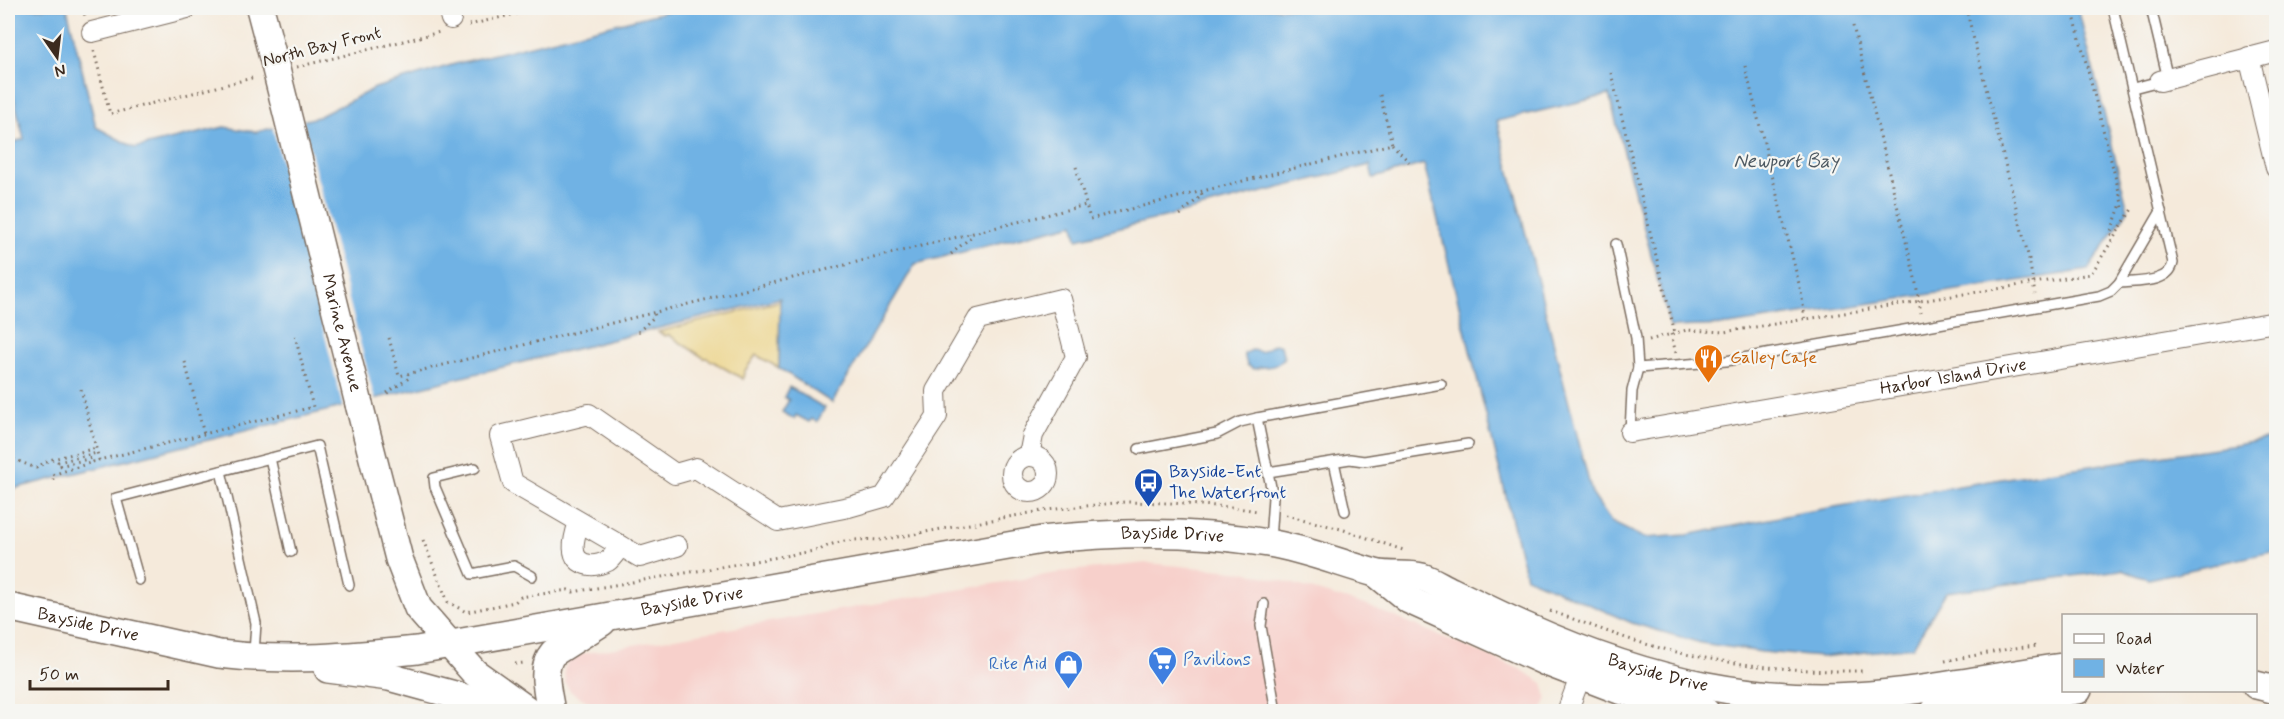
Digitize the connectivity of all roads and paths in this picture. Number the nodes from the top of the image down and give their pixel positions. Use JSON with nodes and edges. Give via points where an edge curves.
{"nodes":[{"id":1,"x":83,"y":8,"type":"edge"},
{"id":2,"x":187,"y":8,"type":"edge"},
{"id":3,"x":260,"y":8,"type":"edge"},
{"id":4,"x":540,"y":8,"type":"edge"},
{"id":5,"x":1966,"y":8,"type":"edge"},
{"id":6,"x":2072,"y":8,"type":"edge"},
{"id":7,"x":2114,"y":8,"type":"edge"},
{"id":8,"x":2151,"y":8,"type":"edge"},
{"id":9,"x":164,"y":10,"type":"edge"},
{"id":10,"x":452,"y":21,"type":"edge"},
{"id":11,"x":1853,"y":26,"type":"dead end"},
{"id":12,"x":90,"y":33,"type":"junction"},
{"id":13,"x":2277,"y":51,"type":"edge"},
{"id":14,"x":2249,"y":57,"type":"junction"},
{"id":15,"x":1745,"y":66,"type":"dead end"},
{"id":16,"x":275,"y":70,"type":"junction"},
{"id":17,"x":1611,"y":73,"type":"dead end"},
{"id":18,"x":2164,"y":80,"type":"junction"},
{"id":19,"x":2133,"y":88,"type":"junction"},
{"id":20,"x":1379,"y":91,"type":"dead end"},
{"id":21,"x":8,"y":93,"type":"edge"},
{"id":22,"x":8,"y":125,"type":"edge"},
{"id":23,"x":1392,"y":144,"type":"junction"},
{"id":24,"x":1409,"y":162,"type":"dead end"},
{"id":25,"x":1076,"y":167,"type":"dead end"},
{"id":26,"x":2277,"y":168,"type":"edge"},
{"id":27,"x":1201,"y":192,"type":"junction"},
{"id":28,"x":2121,"y":203,"type":"junction"},
{"id":29,"x":1086,"y":205,"type":"junction"},
{"id":30,"x":2132,"y":209,"type":"dead end"},
{"id":31,"x":2124,"y":211,"type":"dead end"},
{"id":32,"x":2161,"y":211,"type":"junction"},
{"id":33,"x":1180,"y":215,"type":"dead end"},
{"id":34,"x":970,"y":233,"type":"junction"},
{"id":35,"x":2112,"y":235,"type":"dead end"},
{"id":36,"x":1616,"y":243,"type":"dead end"},
{"id":37,"x":951,"y":254,"type":"dead end"},
{"id":38,"x":2033,"y":283,"type":"junction"},
{"id":39,"x":2119,"y":283,"type":"junction"},
{"id":40,"x":1919,"y":301,"type":"junction"},
{"id":41,"x":654,"y":313,"type":"junction"},
{"id":42,"x":1805,"y":319,"type":"junction"},
{"id":43,"x":2277,"y":322,"type":"edge"},
{"id":44,"x":638,"y":332,"type":"dead end"},
{"id":45,"x":1673,"y":334,"type":"junction"},
{"id":46,"x":295,"y":336,"type":"dead end"},
{"id":47,"x":389,"y":338,"type":"dead end"},
{"id":48,"x":1636,"y":344,"type":"junction"},
{"id":49,"x":185,"y":362,"type":"dead end"},
{"id":50,"x":1679,"y":365,"type":"junction"},
{"id":51,"x":1638,"y":368,"type":"junction"},
{"id":52,"x":408,"y":374,"type":"junction"},
{"id":53,"x":1442,"y":384,"type":"dead end"},
{"id":54,"x":81,"y":389,"type":"dead end"},
{"id":55,"x":387,"y":393,"type":"dead end"},
{"id":56,"x":1257,"y":418,"type":"junction"},
{"id":57,"x":1630,"y":432,"type":"joint"},
{"id":58,"x":204,"y":434,"type":"junction"},
{"id":59,"x":1468,"y":444,"type":"dead end"},
{"id":60,"x":1138,"y":449,"type":"dead end"},
{"id":61,"x":97,"y":450,"type":"junction"},
{"id":62,"x":1029,"y":456,"type":"dead end"},
{"id":63,"x":8,"y":457,"type":"edge"},
{"id":64,"x":270,"y":458,"type":"junction"},
{"id":65,"x":1334,"y":462,"type":"junction"},
{"id":66,"x":475,"y":468,"type":"dead end"},
{"id":67,"x":221,"y":471,"type":"junction"},
{"id":68,"x":1268,"y":472,"type":"junction"},
{"id":69,"x":53,"y":480,"type":"dead end"},
{"id":70,"x":1345,"y":511,"type":"dead end"},
{"id":71,"x":1273,"y":513,"type":"junction"},
{"id":72,"x":579,"y":522,"type":"junction"},
{"id":73,"x":423,"y":540,"type":"dead end"},
{"id":74,"x":1269,"y":543,"type":"junction"},
{"id":75,"x":621,"y":546,"type":"junction"},
{"id":76,"x":677,"y":546,"type":"dead end"},
{"id":77,"x":291,"y":552,"type":"dead end"},
{"id":78,"x":1406,"y":552,"type":"dead end"},
{"id":79,"x":532,"y":576,"type":"dead end"},
{"id":80,"x":139,"y":580,"type":"dead end"},
{"id":81,"x":350,"y":585,"type":"dead end"},
{"id":82,"x":1264,"y":604,"type":"dead end"},
{"id":83,"x":8,"y":607,"type":"edge"},
{"id":84,"x":1541,"y":607,"type":"dead end"},
{"id":85,"x":613,"y":615,"type":"junction"},
{"id":86,"x":449,"y":645,"type":"junction"},
{"id":87,"x":2044,"y":645,"type":"dead end"},
{"id":88,"x":253,"y":658,"type":"junction"},
{"id":89,"x":298,"y":660,"type":"junction"},
{"id":90,"x":1585,"y":665,"type":"junction"},
{"id":91,"x":1939,"y":665,"type":"dead end"},
{"id":92,"x":2062,"y":667,"type":"edge"},
{"id":93,"x":1870,"y":671,"type":"dead end"},
{"id":94,"x":2257,"y":685,"type":"edge"},
{"id":95,"x":2277,"y":690,"type":"edge"},
{"id":96,"x":2064,"y":692,"type":"edge"},
{"id":97,"x":525,"y":708,"type":"edge"},
{"id":98,"x":551,"y":711,"type":"edge"},
{"id":99,"x":1276,"y":711,"type":"edge"},
{"id":100,"x":1567,"y":711,"type":"edge"},
{"id":101,"x":1706,"y":711,"type":"edge"},
{"id":102,"x":1934,"y":711,"type":"edge"}],
"edges":[{"from":1,"to":12,"type":"path"},
{"from":2,"to":9,"type":"street"},
{"from":3,"to":16,"type":"main road","name":"Marine Avenue"},
{"from":4,"to":10,"type":"path","name":"North Bay Front"},
{"from":5,"to":38,"type":"path"},
{"from":6,"to":28,"type":"path"},
{"from":7,"to":19,"type":"lane"},
{"from":8,"to":18,"type":"lane"},
{"from":9,"to":12,"type":"street"},
{"from":10,"to":16,"type":"path","name":"North Bay Front"},
{"from":11,"to":40,"type":"path"},
{"from":12,"to":16,"type":"path","name":"North Bay Front","via":[[110,114]]},
{"from":13,"to":14,"type":"street"},
{"from":14,"to":18,"type":"street"},
{"from":14,"to":26,"type":"street"},
{"from":15,"to":42,"type":"path"},
{"from":16,"to":86,"type":"main road","name":"Marine Avenue","bridge":true,"via":[[394,541],[418,608]]},
{"from":17,"to":45,"type":"path"},
{"from":18,"to":19,"type":"lane"},
{"from":19,"to":32,"type":"lane"},
{"from":20,"to":23,"type":"path"},
{"from":21,"to":22,"type":"path","via":[[15,124]]},
{"from":23,"to":24,"type":"path"},
{"from":23,"to":27,"type":"path"},
{"from":25,"to":29,"type":"path"},
{"from":27,"to":29,"type":"path","via":[[1089,219]]},
{"from":27,"to":33,"type":"path"},
{"from":28,"to":31,"type":"path"},
{"from":28,"to":35,"type":"path"},
{"from":29,"to":34,"type":"path"},
{"from":30,"to":38,"type":"path","via":[[2091,274]]},
{"from":32,"to":39,"type":"lane"},
{"from":32,"to":39,"type":"lane","via":[[2172,268],[2158,278]]},
{"from":34,"to":37,"type":"path","via":[[971,237]]},
{"from":34,"to":41,"type":"path"},
{"from":36,"to":48,"type":"lane"},
{"from":38,"to":40,"type":"path"},
{"from":39,"to":50,"type":"lane","via":[[2099,296],[2065,303],[1726,361]]},
{"from":40,"to":42,"type":"path"},
{"from":41,"to":44,"type":"path"},
{"from":41,"to":52,"type":"path"},
{"from":42,"to":45,"type":"path","via":[[1724,332],[1687,330]]},
{"from":43,"to":57,"type":"street","name":"Harbor Island Drive"},
{"from":45,"to":48,"type":"path"},
{"from":45,"to":50,"type":"path"},
{"from":46,"to":58,"type":"path","via":[[313,407]]},
{"from":47,"to":52,"type":"path","via":[[399,376]]},
{"from":48,"to":51,"type":"lane"},
{"from":49,"to":58,"type":"path"},
{"from":50,"to":51,"type":"lane"},
{"from":51,"to":57,"type":"lane","via":[[1632,391]]},
{"from":52,"to":55,"type":"path","via":[[409,378]]},
{"from":53,"to":56,"type":"lane"},
{"from":54,"to":61,"type":"path"},
{"from":56,"to":60,"type":"lane","via":[[1217,434]]},
{"from":56,"to":68,"type":"lane"},
{"from":58,"to":61,"type":"path","via":[[99,460]]},
{"from":59,"to":65,"type":"lane","via":[[1364,461]]},
{"from":61,"to":63,"type":"path","via":[[49,460],[36,468]]},
{"from":61,"to":69,"type":"path","via":[[58,462],[59,466],[92,458],[93,462],[52,475]]},
{"from":62,"to":72,"type":"street","via":[[1033,435],[1076,357],[1061,299],[978,319],[936,391],[937,416],[884,497],[849,507],[778,521],[696,468],[675,474],[589,414],[500,436],[513,483]]},
{"from":64,"to":67,"type":"lane"},
{"from":64,"to":77,"type":"lane"},
{"from":64,"to":81,"type":"lane","via":[[317,446]]},
{"from":65,"to":68,"type":"lane"},
{"from":65,"to":70,"type":"lane"},
{"from":66,"to":79,"type":"lane","via":[[434,478],[472,574],[514,566]]},
{"from":67,"to":80,"type":"lane","via":[[116,498]]},
{"from":67,"to":88,"type":"lane","via":[[256,623]]},
{"from":68,"to":71,"type":"lane"},
{"from":71,"to":73,"type":"path","via":[[1147,502],[1047,510],[881,540],[827,544],[820,550],[573,592],[521,597],[466,612],[448,602]]},
{"from":71,"to":74,"type":"lane"},
{"from":71,"to":78,"type":"path","via":[[1341,529]]},
{"from":72,"to":75,"type":"street"},
{"from":72,"to":75,"type":"street","via":[[573,554],[580,562],[592,566],[608,561]]},
{"from":74,"to":85,"type":"main road","name":"Bayside Drive","via":[[1151,532],[1095,534]]},
{"from":74,"to":90,"type":"main road","name":"Bayside Drive","via":[[1377,574],[1409,600]]},
{"from":75,"to":76,"type":"street","via":[[640,557]]},
{"from":82,"to":99,"type":"lane","via":[[1262,632]]},
{"from":83,"to":88,"type":"main road","name":"Bayside Drive","via":[[219,654]]},
{"from":84,"to":93,"type":"path","via":[[1642,643],[1694,656],[1790,669]]},
{"from":85,"to":86,"type":"main road","name":"Bayside Drive"},
{"from":85,"to":98,"type":"main road","via":[[548,659],[546,677]]},
{"from":86,"to":89,"type":"main road","name":"Bayside Drive"},
{"from":86,"to":97,"type":"main road","name":"Marine Avenue","via":[[474,672]]},
{"from":87,"to":91,"type":"path","via":[[1961,657]]},
{"from":88,"to":89,"type":"main road","name":"Bayside Drive"},
{"from":89,"to":97,"type":"main road"},
{"from":90,"to":92,"type":"main road","name":"Bayside Drive","via":[[1645,672],[1708,686],[1792,696],[1853,697]]},
{"from":90,"to":100,"type":"street"},
{"from":90,"to":101,"type":"main road","name":"Bayside Drive","via":[[1619,690]]},
{"from":94,"to":95,"type":"main road"},
{"from":96,"to":102,"type":"main road"}]}
